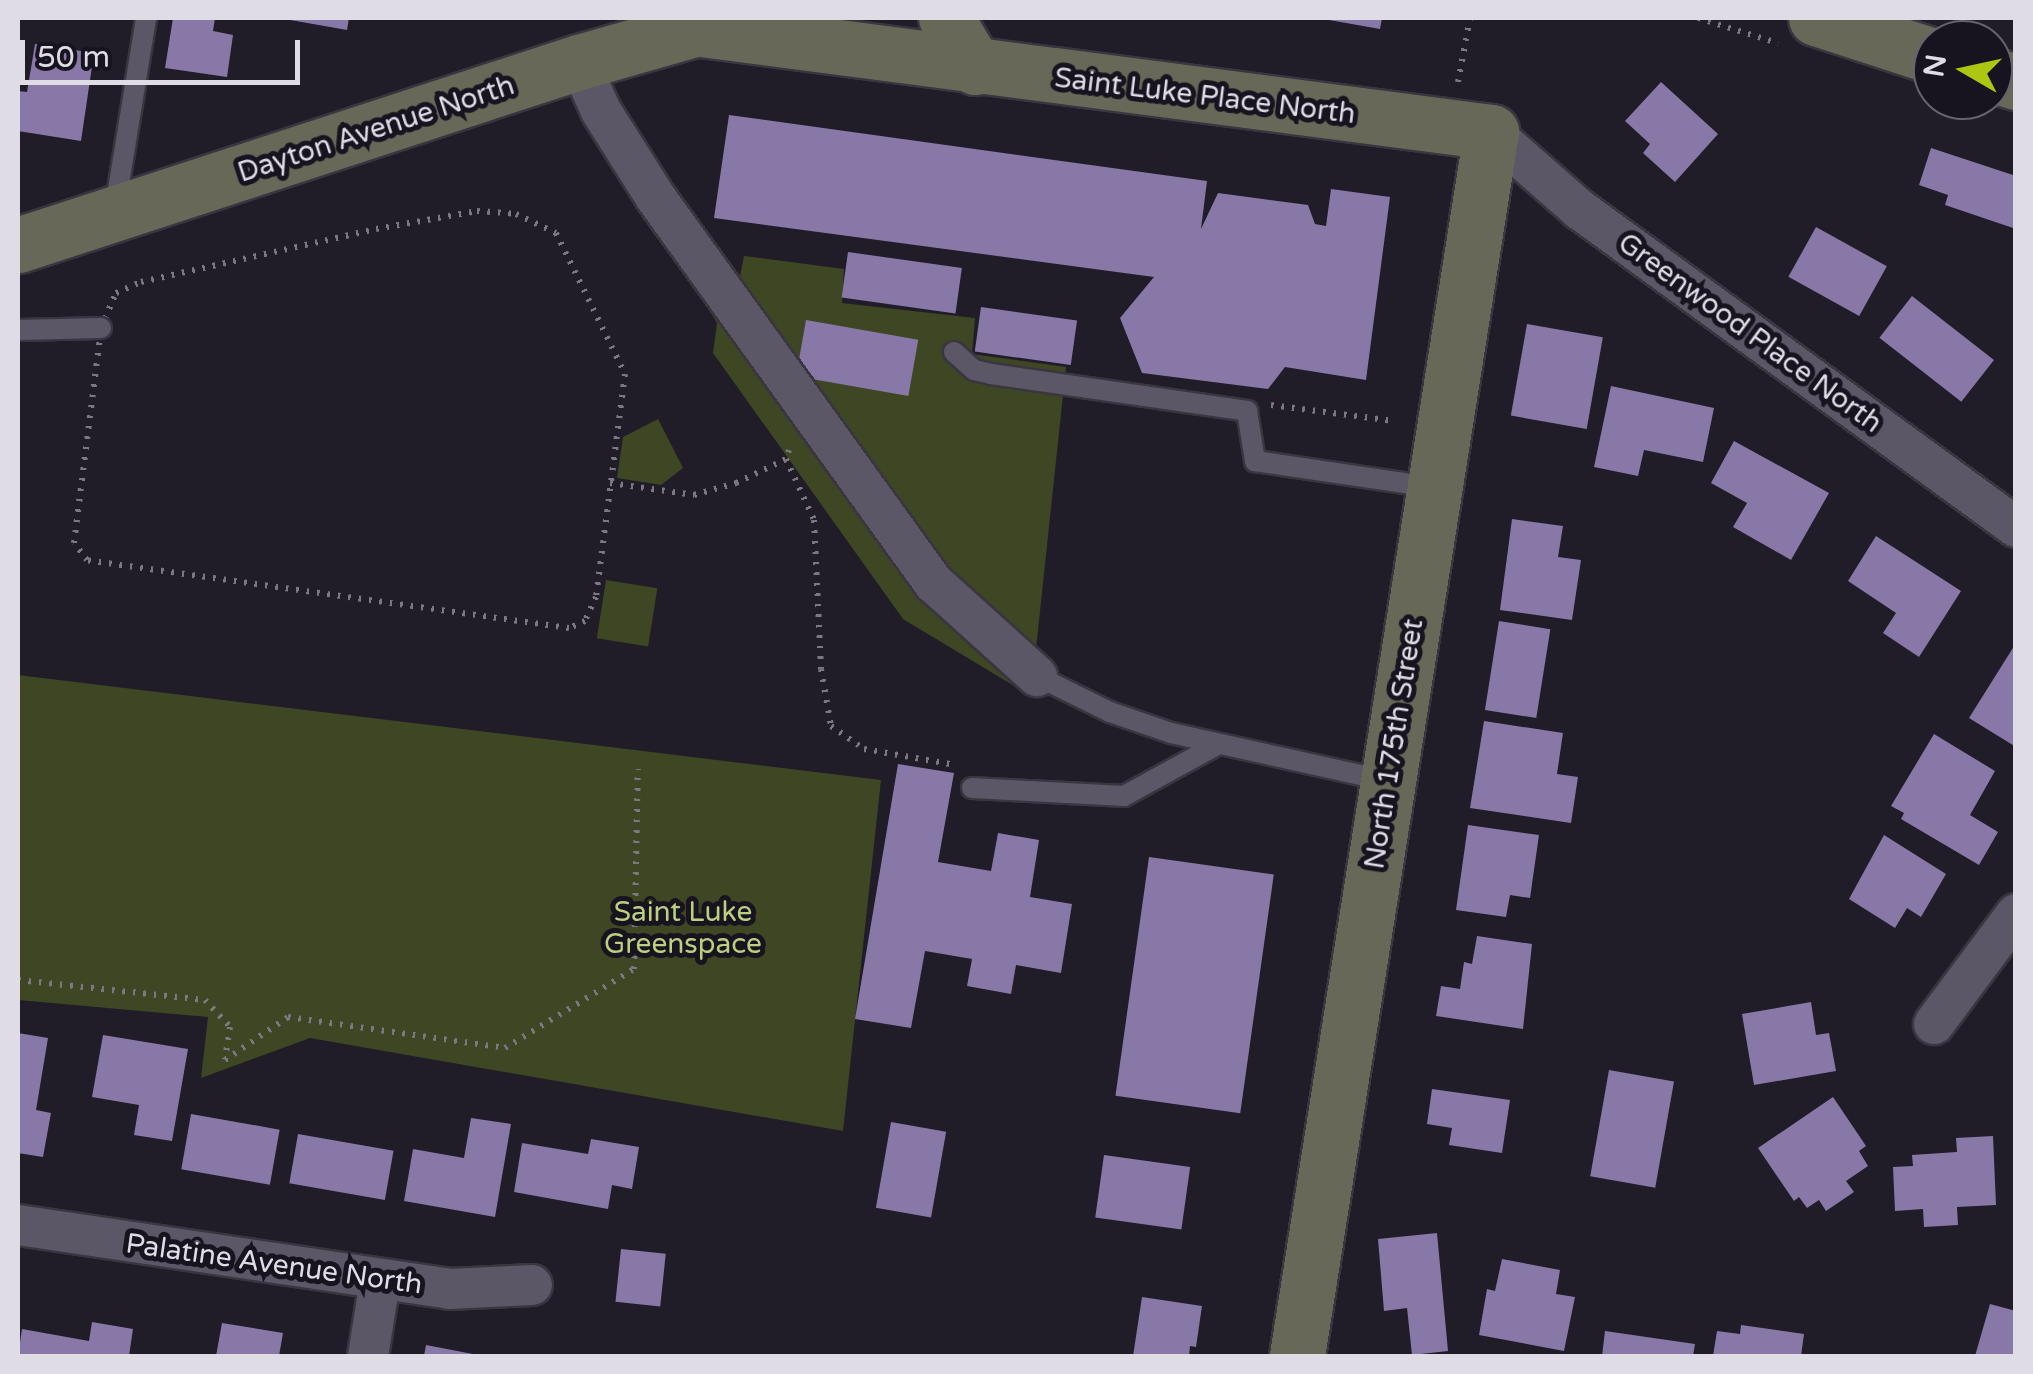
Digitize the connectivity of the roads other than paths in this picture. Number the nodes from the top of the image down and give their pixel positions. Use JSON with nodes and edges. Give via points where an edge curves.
{"nodes":[{"id":1,"x":146,"y":18,"type":"edge"},
{"id":2,"x":946,"y":18,"type":"edge"},
{"id":3,"x":1816,"y":18,"type":"edge"},
{"id":4,"x":718,"y":23,"type":"edge"},
{"id":5,"x":1913,"y":50,"type":"edge"},
{"id":6,"x":579,"y":62,"type":"junction"},
{"id":7,"x":975,"y":67,"type":"junction"},
{"id":8,"x":1474,"y":115,"type":"junction"},
{"id":9,"x":114,"y":215,"type":"junction"},
{"id":10,"x":18,"y":245,"type":"edge"},
{"id":11,"x":101,"y":328,"type":"road end"},
{"id":12,"x":18,"y":330,"type":"edge"},
{"id":13,"x":954,"y":352,"type":"dead end"},
{"id":14,"x":1434,"y":488,"type":"junction"},
{"id":15,"x":2016,"y":526,"type":"edge"},
{"id":16,"x":1037,"y":676,"type":"joint"},
{"id":17,"x":1216,"y":745,"type":"junction"},
{"id":18,"x":1388,"y":781,"type":"junction"},
{"id":19,"x":972,"y":788,"type":"road end"},
{"id":20,"x":2016,"y":914,"type":"edge"},
{"id":21,"x":1934,"y":1024,"type":"dead end"},
{"id":22,"x":18,"y":1225,"type":"edge"},
{"id":23,"x":380,"y":1281,"type":"junction"},
{"id":24,"x":532,"y":1284,"type":"dead end"},
{"id":25,"x":368,"y":1356,"type":"edge"},
{"id":26,"x":1297,"y":1356,"type":"edge"}],
"edges":[{"from":1,"to":9,"type":"lane"},
{"from":2,"to":7,"type":"street"},
{"from":3,"to":5,"type":"street"},
{"from":4,"to":6,"type":"street","name":"Dayton Avenue North"},
{"from":4,"to":7,"type":"street","name":"Saint Luke Place North"},
{"from":6,"to":9,"type":"street","name":"Dayton Avenue North"},
{"from":6,"to":16,"type":"street","via":[[656,198],[934,583]]},
{"from":7,"to":8,"type":"street","name":"Saint Luke Place North"},
{"from":8,"to":14,"type":"street","name":"North 175th Street"},
{"from":8,"to":15,"type":"street","name":"Greenwood Place North","via":[[1579,208]]},
{"from":9,"to":10,"type":"street","name":"Dayton Avenue North"},
{"from":11,"to":12,"type":"lane"},
{"from":13,"to":14,"type":"lane","via":[[974,370],[991,374],[1247,411],[1254,460]]},
{"from":14,"to":18,"type":"street","name":"North 175th Street"},
{"from":16,"to":17,"type":"lane","via":[[1110,712]]},
{"from":17,"to":18,"type":"lane"},
{"from":17,"to":19,"type":"lane","via":[[1124,796]]},
{"from":18,"to":26,"type":"street","name":"North 175th Street"},
{"from":20,"to":21,"type":"street"},
{"from":22,"to":23,"type":"street","name":"Palatine Avenue North"},
{"from":23,"to":24,"type":"street","name":"Palatine Avenue North","via":[[449,1289]]},
{"from":23,"to":25,"type":"street"}]}
